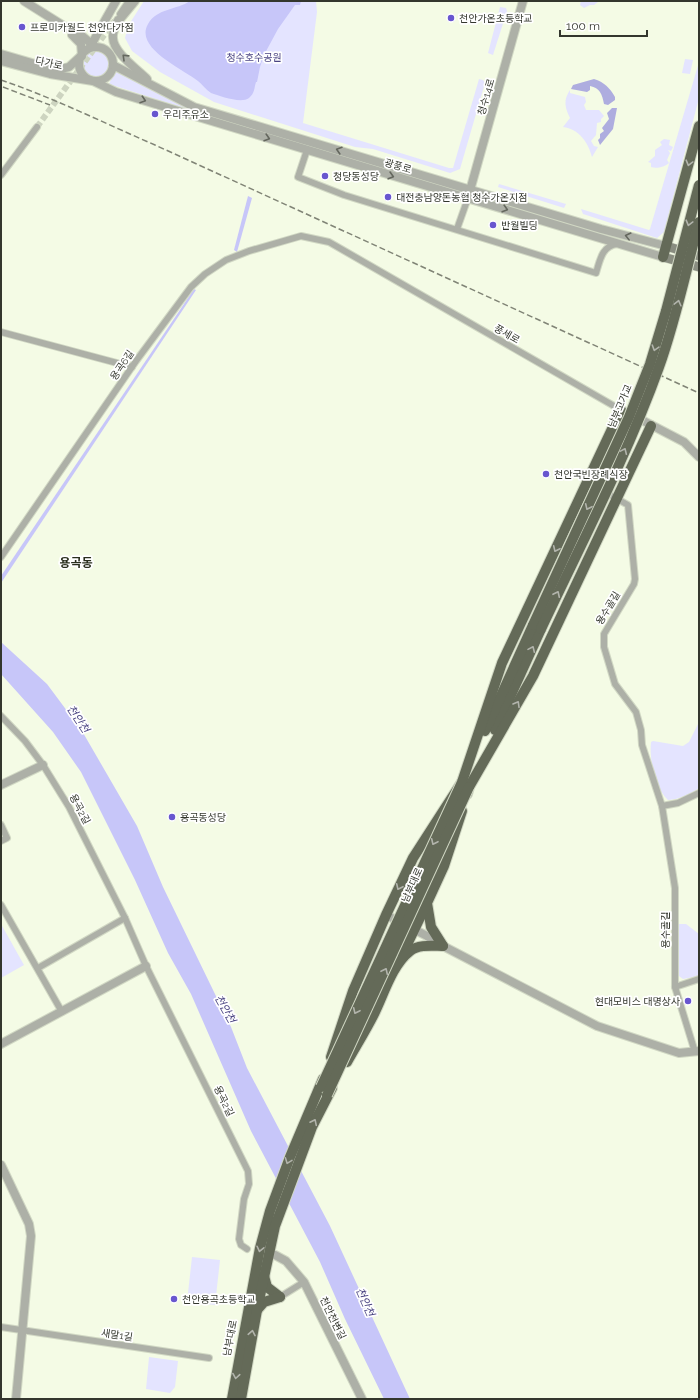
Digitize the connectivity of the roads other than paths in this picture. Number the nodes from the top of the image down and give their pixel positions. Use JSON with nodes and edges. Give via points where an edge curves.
{"nodes":[{"id":1,"x":24,"y":1,"type":"edge"},
{"id":2,"x":116,"y":1,"type":"edge"},
{"id":3,"x":125,"y":1,"type":"edge"},
{"id":4,"x":129,"y":1,"type":"edge"},
{"id":5,"x":135,"y":1,"type":"edge"},
{"id":6,"x":523,"y":1,"type":"edge"},
{"id":7,"x":109,"y":11,"type":"junction"},
{"id":8,"x":119,"y":15,"type":"junction"},
{"id":9,"x":68,"y":28,"type":"junction"},
{"id":10,"x":99,"y":29,"type":"junction"},
{"id":11,"x":80,"y":34,"type":"junction"},
{"id":12,"x":92,"y":47,"type":"junction"},
{"id":13,"x":1,"y":54,"type":"edge"},
{"id":14,"x":110,"y":54,"type":"junction"},
{"id":15,"x":82,"y":56,"type":"junction"},
{"id":16,"x":1,"y":61,"type":"edge"},
{"id":17,"x":113,"y":65,"type":"junction"},
{"id":18,"x":59,"y":76,"type":"junction"},
{"id":19,"x":94,"y":81,"type":"junction"},
{"id":20,"x":153,"y":84,"type":"junction"},
{"id":21,"x":116,"y":92,"type":"junction"},
{"id":22,"x":699,"y":126,"type":"edge"},
{"id":23,"x":307,"y":150,"type":"junction"},
{"id":24,"x":1,"y":169,"type":"edge"},
{"id":25,"x":1,"y":175,"type":"edge"},
{"id":26,"x":699,"y":185,"type":"edge"},
{"id":27,"x":470,"y":188,"type":"junction"},
{"id":28,"x":468,"y":198,"type":"junction"},
{"id":29,"x":699,"y":222,"type":"edge"},
{"id":30,"x":457,"y":230,"type":"junction"},
{"id":31,"x":301,"y":236,"type":"joint"},
{"id":32,"x":596,"y":236,"type":"junction"},
{"id":33,"x":621,"y":244,"type":"junction"},
{"id":34,"x":666,"y":246,"type":"junction"},
{"id":35,"x":604,"y":250,"type":"junction"},
{"id":36,"x":699,"y":256,"type":"edge"},
{"id":37,"x":663,"y":257,"type":"junction"},
{"id":38,"x":699,"y":267,"type":"edge"},
{"id":39,"x":1,"y":332,"type":"edge"},
{"id":40,"x":132,"y":367,"type":"junction"},
{"id":41,"x":620,"y":410,"type":"junction"},
{"id":42,"x":651,"y":426,"type":"junction"},
{"id":43,"x":699,"y":457,"type":"edge"},
{"id":44,"x":587,"y":482,"type":"junction"},
{"id":45,"x":617,"y":498,"type":"junction"},
{"id":46,"x":1,"y":557,"type":"edge"},
{"id":47,"x":537,"y":627,"type":"junction"},
{"id":48,"x":1,"y":716,"type":"edge"},
{"id":49,"x":43,"y":764,"type":"junction"},
{"id":50,"x":466,"y":784,"type":"junction"},
{"id":51,"x":1,"y":785,"type":"edge"},
{"id":52,"x":699,"y":793,"type":"edge"},
{"id":53,"x":662,"y":806,"type":"junction"},
{"id":54,"x":1,"y":825,"type":"edge"},
{"id":55,"x":1,"y":842,"type":"edge"},
{"id":56,"x":427,"y":903,"type":"junction"},
{"id":57,"x":1,"y":905,"type":"edge"},
{"id":58,"x":386,"y":915,"type":"junction"},
{"id":59,"x":125,"y":918,"type":"junction"},
{"id":60,"x":415,"y":930,"type":"junction"},
{"id":61,"x":443,"y":946,"type":"junction"},
{"id":62,"x":146,"y":966,"type":"junction"},
{"id":63,"x":38,"y":968,"type":"junction"},
{"id":64,"x":393,"y":973,"type":"junction"},
{"id":65,"x":699,"y":979,"type":"edge"},
{"id":66,"x":675,"y":987,"type":"junction"},
{"id":67,"x":62,"y":1012,"type":"junction"},
{"id":68,"x":1,"y":1044,"type":"edge"},
{"id":69,"x":697,"y":1052,"type":"edge"},
{"id":70,"x":324,"y":1091,"type":"junction"},
{"id":71,"x":1,"y":1164,"type":"edge"},
{"id":72,"x":247,"y":1249,"type":"dead end"},
{"id":73,"x":275,"y":1255,"type":"dead end"},
{"id":74,"x":265,"y":1270,"type":"junction"},
{"id":75,"x":304,"y":1282,"type":"junction"},
{"id":76,"x":280,"y":1296,"type":"junction"},
{"id":77,"x":257,"y":1310,"type":"junction"},
{"id":78,"x":1,"y":1327,"type":"edge"},
{"id":79,"x":23,"y":1331,"type":"junction"},
{"id":80,"x":209,"y":1358,"type":"dead end"},
{"id":81,"x":16,"y":1399,"type":"edge"},
{"id":82,"x":232,"y":1399,"type":"edge"},
{"id":83,"x":241,"y":1399,"type":"edge"},
{"id":84,"x":362,"y":1399,"type":"edge"}],
"edges":[{"from":1,"to":9,"type":"street"},
{"from":2,"to":7,"type":"street"},
{"from":3,"to":8,"type":"street"},
{"from":4,"to":8,"type":"street"},
{"from":5,"to":8,"type":"street"},
{"from":6,"to":27,"type":"street","name":"청수14로"},
{"from":7,"to":8,"type":"street","via":[[109,20],[115,22]]},
{"from":7,"to":10,"type":"street"},
{"from":8,"to":14,"type":"street","via":[[108,35]]},
{"from":20,"to":8,"type":"street","one_way":true,"via":[[116,49],[113,38]]},
{"from":9,"to":11,"type":"street"},
{"from":9,"to":15,"type":"street","via":[[81,44]]},
{"from":10,"to":11,"type":"street"},
{"from":10,"to":12,"type":"street"},
{"from":11,"to":12,"type":"street"},
{"from":12,"to":14,"type":"street","via":[[106,50]]},
{"from":12,"to":15,"type":"street"},
{"from":13,"to":15,"type":"street","name":"다가로","via":[[56,70],[69,67]]},
{"from":14,"to":17,"type":"street"},
{"from":15,"to":19,"type":"street","via":[[79,66],[81,71],[88,79]]},
{"from":16,"to":18,"type":"street","name":"다가로"},
{"from":17,"to":19,"type":"street","via":[[104,79]]},
{"from":17,"to":20,"type":"street","name":"광풍로"},
{"from":18,"to":19,"type":"street","name":"다가로"},
{"from":18,"to":21,"type":"street"},
{"from":19,"to":21,"type":"street","name":"광풍로"},
{"from":27,"to":20,"type":"street","name":"광풍로","one_way":true,"via":[[194,107]]},
{"from":21,"to":23,"type":"street","name":"광풍로","one_way":true},
{"from":22,"to":34,"type":"highway","one_way":true},
{"from":23,"to":28,"type":"street","name":"광풍로","one_way":true},
{"from":23,"to":30,"type":"street","via":[[298,177],[344,195]]},
{"from":24,"to":25,"type":"street","via":[[35,126]]},
{"from":26,"to":47,"type":"highway","name":"남부고가교","one_way":true,"bridge":true,"via":[[650,364]]},
{"from":27,"to":28,"type":"street","name":"청수14로"},
{"from":34,"to":27,"type":"street","name":"광풍로","one_way":true,"via":[[601,229]]},
{"from":28,"to":30,"type":"street"},
{"from":28,"to":32,"type":"street","name":"광풍로","one_way":true},
{"from":47,"to":29,"type":"highway","one_way":true,"bridge":true,"via":[[615,470],[659,367]]},
{"from":30,"to":35,"type":"street","via":[[596,273]]},
{"from":31,"to":40,"type":"street","name":"용곡6길","via":[[226,260],[205,274],[191,287]]},
{"from":31,"to":41,"type":"street","name":"풍세로","via":[[329,242]]},
{"from":32,"to":33,"type":"street","name":"광풍로"},
{"from":32,"to":35,"type":"street"},
{"from":33,"to":35,"type":"street","via":[[611,245]]},
{"from":33,"to":37,"type":"street","name":"광풍로"},
{"from":34,"to":36,"type":"main road","name":"광풍로"},
{"from":34,"to":37,"type":"highway"},
{"from":37,"to":38,"type":"main road","name":"광풍로"},
{"from":39,"to":40,"type":"street"},
{"from":40,"to":46,"type":"street","name":"용곡6길"},
{"from":41,"to":42,"type":"street","name":"풍세로"},
{"from":41,"to":44,"type":"highway"},
{"from":42,"to":43,"type":"street","name":"풍세로","via":[[684,442]]},
{"from":42,"to":45,"type":"highway"},
{"from":44,"to":45,"type":"street","name":"용수골길"},
{"from":44,"to":50,"type":"highway","one_way":true,"via":[[502,663]]},
{"from":50,"to":45,"type":"highway","one_way":true,"via":[[533,676]]},
{"from":45,"to":53,"type":"street","name":"용수골길","via":[[628,505],[635,579],[604,634],[604,647],[615,684],[636,712],[642,745]]},
{"from":47,"to":50,"type":"highway","name":"남부대로"},
{"from":48,"to":49,"type":"street","name":"용곡2길"},
{"from":49,"to":51,"type":"street"},
{"from":49,"to":59,"type":"street","name":"용곡2길","via":[[69,807]]},
{"from":50,"to":56,"type":"highway","via":[[444,866]]},
{"from":50,"to":58,"type":"highway","one_way":true,"via":[[413,858]]},
{"from":50,"to":70,"type":"highway","name":"남부대로","bridge":true},
{"from":52,"to":53,"type":"street","via":[[678,803]]},
{"from":53,"to":66,"type":"street","name":"용수골길","via":[[675,888]]},
{"from":54,"to":55,"type":"street","via":[[7,838]]},
{"from":56,"to":60,"type":"highway"},
{"from":56,"to":61,"type":"highway","via":[[431,927]]},
{"from":57,"to":63,"type":"street"},
{"from":58,"to":60,"type":"street"},
{"from":58,"to":70,"type":"highway","one_way":true,"via":[[353,991]]},
{"from":59,"to":62,"type":"street","name":"용곡2길"},
{"from":59,"to":63,"type":"street"},
{"from":60,"to":61,"type":"street"},
{"from":60,"to":64,"type":"highway"},
{"from":61,"to":64,"type":"highway","via":[[418,947],[411,950]]},
{"from":61,"to":69,"type":"street","via":[[597,1026],[678,1053]]},
{"from":62,"to":67,"type":"street"},
{"from":62,"to":72,"type":"street","name":"용곡2길","via":[[248,1171],[249,1184],[244,1199],[239,1239]]},
{"from":63,"to":67,"type":"street"},
{"from":64,"to":70,"type":"highway","via":[[373,1016]]},
{"from":65,"to":66,"type":"street"},
{"from":66,"to":69,"type":"street","name":"용수골길"},
{"from":67,"to":68,"type":"street"},
{"from":74,"to":70,"type":"highway","name":"남부대로","one_way":true,"via":[[275,1226]]},
{"from":70,"to":82,"type":"highway","name":"남부대로","one_way":true,"via":[[303,1125],[270,1211],[260,1248]]},
{"from":71,"to":79,"type":"street","via":[[29,1224],[31,1236]]},
{"from":73,"to":75,"type":"street","name":"천안천변길","via":[[286,1261]]},
{"from":74,"to":76,"type":"highway","via":[[264,1281],[267,1287]]},
{"from":74,"to":77,"type":"highway"},
{"from":75,"to":76,"type":"street"},
{"from":75,"to":84,"type":"street","name":"천안천변길"},
{"from":76,"to":77,"type":"highway","via":[[264,1302]]},
{"from":83,"to":77,"type":"highway","one_way":true},
{"from":78,"to":79,"type":"street","name":"새말1길"},
{"from":79,"to":80,"type":"street","name":"새말1길"},
{"from":79,"to":81,"type":"street"}]}
